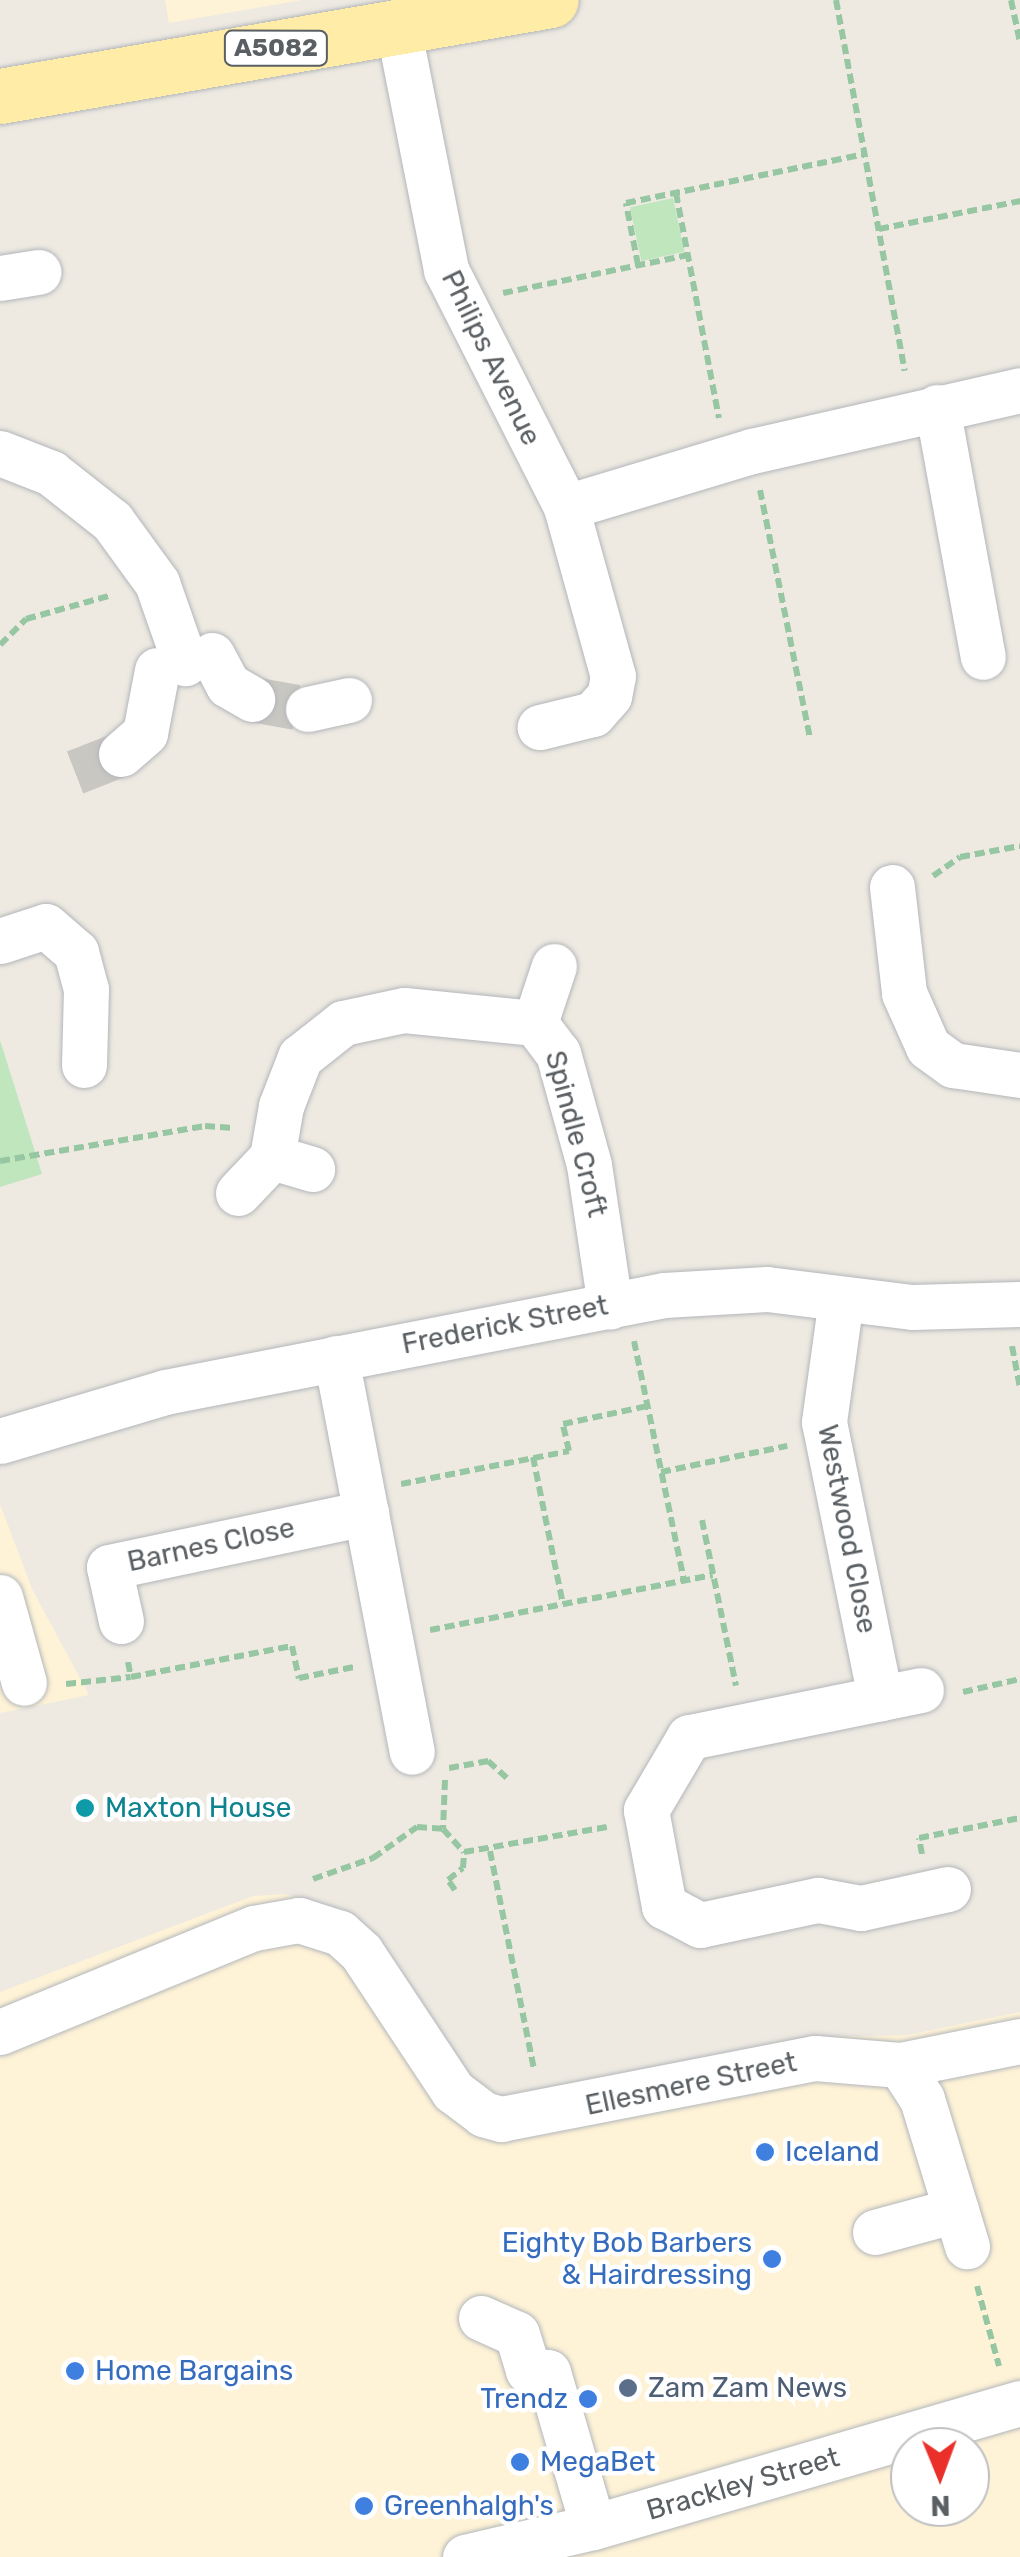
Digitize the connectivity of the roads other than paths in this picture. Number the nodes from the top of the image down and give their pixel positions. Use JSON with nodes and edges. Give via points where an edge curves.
{"nodes":[{"id":1,"x":551,"y":0,"type":"edge"},
{"id":2,"x":361,"y":21,"type":"edge"},
{"id":3,"x":0,"y":96,"type":"edge"},
{"id":4,"x":1020,"y":390,"type":"edge"},
{"id":5,"x":925,"y":410,"type":"junction"},
{"id":6,"x":0,"y":453,"type":"edge"},
{"id":7,"x":566,"y":507,"type":"junction"},
{"id":8,"x":983,"y":657,"type":"dead end"},
{"id":9,"x":184,"y":663,"type":"junction"},
{"id":10,"x":252,"y":699,"type":"tunnel mouth"},
{"id":11,"x":540,"y":727,"type":"dead end"},
{"id":12,"x":121,"y":754,"type":"tunnel mouth"},
{"id":13,"x":898,"y":876,"type":"road end"},
{"id":14,"x":0,"y":941,"type":"edge"},
{"id":15,"x":554,"y":966,"type":"dead end"},
{"id":16,"x":535,"y":1023,"type":"junction"},
{"id":17,"x":84,"y":1065,"type":"dead end"},
{"id":18,"x":1020,"y":1076,"type":"edge"},
{"id":19,"x":238,"y":1193,"type":"dead end"},
{"id":20,"x":841,"y":1300,"type":"junction"},
{"id":21,"x":618,"y":1304,"type":"junction"},
{"id":22,"x":1020,"y":1304,"type":"edge"},
{"id":23,"x":336,"y":1358,"type":"junction"},
{"id":24,"x":0,"y":1441,"type":"edge"},
{"id":25,"x":364,"y":1502,"type":"junction"},
{"id":26,"x":0,"y":1597,"type":"edge"},
{"id":27,"x":121,"y":1621,"type":"road end"},
{"id":28,"x":24,"y":1683,"type":"road end"},
{"id":29,"x":412,"y":1752,"type":"dead end"},
{"id":30,"x":940,"y":1891,"type":"road end"},
{"id":31,"x":0,"y":2032,"type":"edge"},
{"id":32,"x":1020,"y":2041,"type":"edge"},
{"id":33,"x":900,"y":2065,"type":"junction"},
{"id":34,"x":875,"y":2232,"type":"dead end"},
{"id":35,"x":480,"y":2318,"type":"dead end"},
{"id":36,"x":1015,"y":2405,"type":"edge"},
{"id":37,"x":593,"y":2527,"type":"junction"},
{"id":38,"x":515,"y":2552,"type":"edge"},
{"id":39,"x":465,"y":2557,"type":"edge"}],
"edges":[{"from":1,"to":2,"type":"main road","number":"A5082"},
{"from":2,"to":3,"type":"main road","number":"A5082"},
{"from":2,"to":7,"type":"street","name":"Philips Avenue","via":[[458,302]]},
{"from":4,"to":5,"type":"street"},
{"from":5,"to":7,"type":"street","via":[[739,454]]},
{"from":5,"to":8,"type":"street"},
{"from":6,"to":9,"type":"street","via":[[84,495],[129,542],[157,584]]},
{"from":7,"to":11,"type":"street","name":"Philips Avenue","via":[[613,676],[609,696],[593,714]]},
{"from":9,"to":10,"type":"street"},
{"from":9,"to":12,"type":"street","via":[[145,733]]},
{"from":13,"to":18,"type":"street","via":[[904,993],[928,1047],[953,1065]]},
{"from":14,"to":17,"type":"street","via":[[46,926],[76,952],[86,989]]},
{"from":15,"to":16,"type":"street"},
{"from":16,"to":19,"type":"street","name":"Spindle Croft","via":[[404,1010],[344,1022],[300,1057],[286,1152]]},
{"from":16,"to":21,"type":"street","name":"Spindle Croft","via":[[558,1053]]},
{"from":20,"to":21,"type":"street","name":"Frederick Street","via":[[767,1290]]},
{"from":20,"to":22,"type":"street","name":"Frederick Street","via":[[912,1308]]},
{"from":20,"to":30,"type":"street","name":"Westwood Close","via":[[825,1387],[828,1438],[900,1694],[689,1738],[647,1799],[648,1819],[664,1906],[700,1925],[818,1900],[862,1908]]},
{"from":21,"to":23,"type":"street","name":"Frederick Street"},
{"from":23,"to":24,"type":"street","name":"Frederick Street","via":[[81,1412]]},
{"from":23,"to":25,"type":"street"},
{"from":25,"to":27,"type":"street","name":"Barnes Close","via":[[109,1567]]},
{"from":25,"to":29,"type":"street"},
{"from":26,"to":28,"type":"street"},
{"from":31,"to":33,"type":"street","name":"Ellesmere Street","via":[[254,1928],[290,1921],[321,1924],[361,1952],[454,2091],[483,2114],[533,2116],[815,2058]]},
{"from":32,"to":33,"type":"street","name":"Ellesmere Street"},
{"from":33,"to":34,"type":"street","via":[[922,2099],[961,2228]]},
{"from":35,"to":37,"type":"street","via":[[518,2334],[528,2370],[548,2372]]},
{"from":36,"to":37,"type":"street","name":"Brackley Street"},
{"from":37,"to":38,"type":"street","name":"Brackley Street"},
{"from":38,"to":39,"type":"street","name":"Brackley Street"}]}
